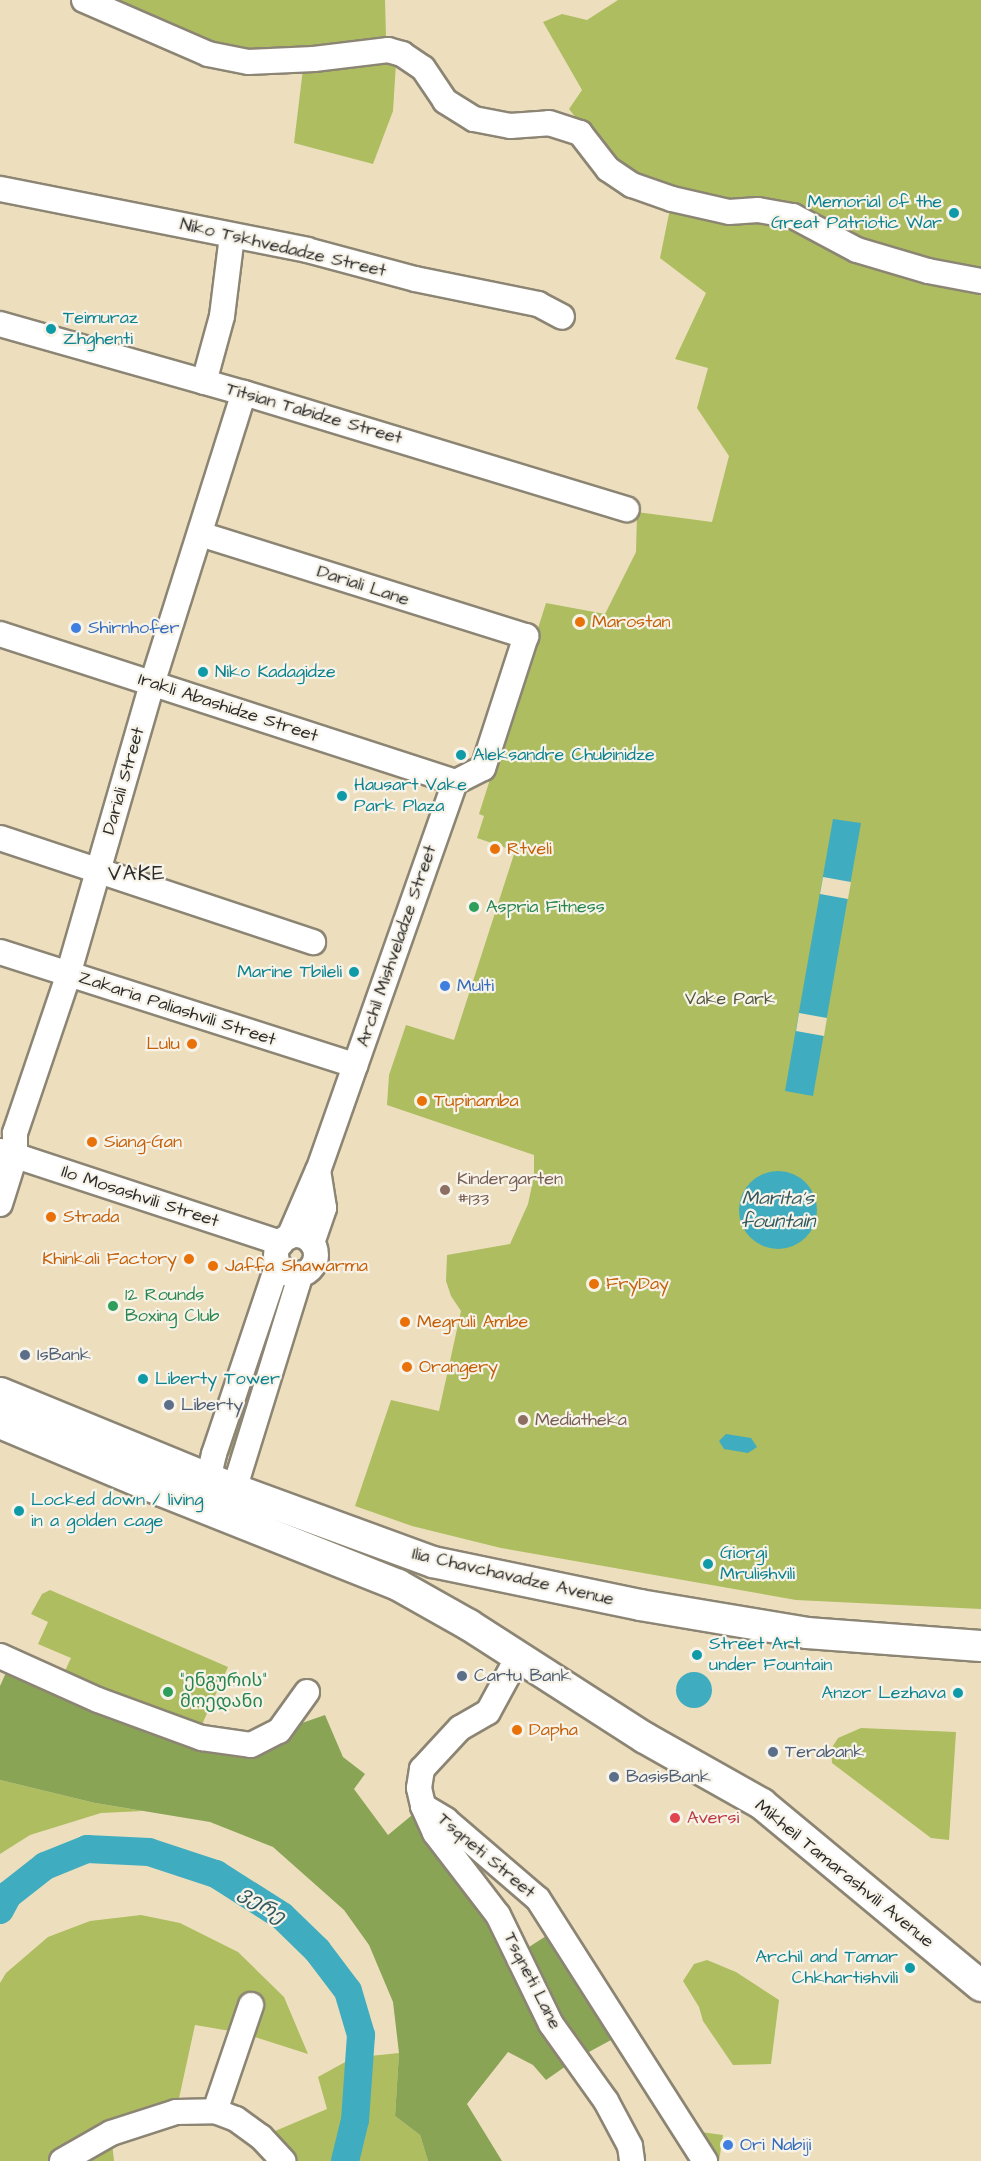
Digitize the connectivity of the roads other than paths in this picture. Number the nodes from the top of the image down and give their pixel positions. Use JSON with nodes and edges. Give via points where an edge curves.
{"nodes":[{"id":1,"x":84,"y":0,"type":"edge"},
{"id":2,"x":0,"y":189,"type":"edge"},
{"id":3,"x":232,"y":236,"type":"junction"},
{"id":4,"x":981,"y":281,"type":"edge"},
{"id":5,"x":562,"y":317,"type":"dead end"},
{"id":6,"x":0,"y":324,"type":"edge"},
{"id":7,"x":204,"y":382,"type":"junction"},
{"id":8,"x":244,"y":393,"type":"junction"},
{"id":9,"x":627,"y":509,"type":"dead end"},
{"id":10,"x":200,"y":534,"type":"junction"},
{"id":11,"x":0,"y":634,"type":"edge"},
{"id":12,"x":152,"y":684,"type":"junction"},
{"id":13,"x":455,"y":782,"type":"junction"},
{"id":14,"x":0,"y":837,"type":"edge"},
{"id":15,"x":99,"y":869,"type":"junction"},
{"id":16,"x":313,"y":942,"type":"dead end"},
{"id":17,"x":0,"y":952,"type":"edge"},
{"id":18,"x":68,"y":974,"type":"junction"},
{"id":19,"x":355,"y":1065,"type":"junction"},
{"id":20,"x":7,"y":1153,"type":"edge"},
{"id":21,"x":0,"y":1204,"type":"edge"},
{"id":22,"x":290,"y":1247,"type":"junction"},
{"id":23,"x":301,"y":1274,"type":"junction"},
{"id":24,"x":0,"y":1392,"type":"edge"},
{"id":25,"x":0,"y":1423,"type":"edge"},
{"id":26,"x":208,"y":1478,"type":"junction"},
{"id":27,"x":239,"y":1491,"type":"junction"},
{"id":28,"x":214,"y":1512,"type":"junction"},
{"id":29,"x":981,"y":1646,"type":"edge"},
{"id":30,"x":519,"y":1655,"type":"junction"},
{"id":31,"x":0,"y":1656,"type":"edge"},
{"id":32,"x":308,"y":1692,"type":"dead end"},
{"id":33,"x":423,"y":1806,"type":"junction"},
{"id":34,"x":981,"y":1986,"type":"edge"},
{"id":35,"x":251,"y":2004,"type":"dead end"},
{"id":36,"x":216,"y":2111,"type":"junction"},
{"id":37,"x":62,"y":2161,"type":"edge"},
{"id":38,"x":283,"y":2161,"type":"edge"},
{"id":39,"x":633,"y":2161,"type":"edge"},
{"id":40,"x":705,"y":2161,"type":"edge"}],
"edges":[{"from":1,"to":4,"type":"street","via":[[208,54],[248,62],[388,50],[417,64],[445,101],[474,119],[510,126],[562,125],[580,133],[608,169],[632,185],[729,212],[758,210],[793,216],[857,250],[928,271]]},
{"from":2,"to":3,"type":"street","name":"Niko Tskhvedadze Street"},
{"from":3,"to":5,"type":"street","name":"Niko Tskhvedadze Street","via":[[538,304]]},
{"from":3,"to":7,"type":"street","via":[[222,316]]},
{"from":6,"to":7,"type":"street","name":"Titsian Tabidze Street"},
{"from":7,"to":8,"type":"street","name":"Titsian Tabidze Street"},
{"from":8,"to":9,"type":"street","name":"Titsian Tabidze Street"},
{"from":8,"to":10,"type":"street","name":"Dariali Street"},
{"from":10,"to":12,"type":"street","name":"Dariali Street"},
{"from":10,"to":13,"type":"street","name":"Dariali Lane","via":[[526,636],[483,768]]},
{"from":11,"to":12,"type":"street","name":"Irakli Abashidze Street"},
{"from":12,"to":13,"type":"street","name":"Irakli Abashidze Street"},
{"from":12,"to":15,"type":"street","name":"Dariali Street"},
{"from":13,"to":19,"type":"street","name":"Archil Mishveladze Street"},
{"from":14,"to":15,"type":"street"},
{"from":15,"to":16,"type":"street"},
{"from":15,"to":18,"type":"street","name":"Dariali Street"},
{"from":17,"to":18,"type":"street","name":"Zakaria Paliashvili Street"},
{"from":18,"to":19,"type":"street","name":"Zakaria Paliashvili Street"},
{"from":18,"to":20,"type":"street","name":"Dariali Street"},
{"from":19,"to":22,"type":"street","name":"Archil Mishveladze Street"},
{"from":20,"to":21,"type":"street","name":"Dariali Street"},
{"from":20,"to":22,"type":"street","name":"Ilo Mosashvili Street"},
{"from":22,"to":23,"type":"street","name":"Ilo Mosashvili Street","via":[[288,1273]]},
{"from":22,"to":23,"type":"street","via":[[315,1261]]},
{"from":22,"to":26,"type":"street","name":"Archil Mishveladze Street"},
{"from":23,"to":27,"type":"street","via":[[238,1477]]},
{"from":24,"to":26,"type":"main road","name":"Ilia Chavchavadze Avenue"},
{"from":25,"to":28,"type":"main road","name":"Ilia Chavchavadze Avenue"},
{"from":26,"to":27,"type":"main road","name":"Ilia Chavchavadze Avenue"},
{"from":26,"to":28,"type":"street","name":"Archil Mishveladze Street","via":[[203,1493]]},
{"from":27,"to":29,"type":"main road","name":"Ilia Chavchavadze Avenue","via":[[433,1562],[521,1582],[807,1633]]},
{"from":28,"to":30,"type":"main road","name":"Ilia Chavchavadze Avenue","via":[[398,1586]]},
{"from":30,"to":33,"type":"street","name":"Tsqneti Street","via":[[488,1712],[460,1728],[422,1769],[419,1788]]},
{"from":30,"to":34,"type":"main road","name":"Mikheil Tamarashvili Avenue","via":[[645,1738],[762,1804]]},
{"from":31,"to":32,"type":"street","via":[[98,1700],[202,1738],[251,1745],[279,1731]]},
{"from":33,"to":39,"type":"street","name":"Tsqneti Lane","via":[[435,1833],[498,1915],[551,2024],[606,2101],[630,2146]]},
{"from":33,"to":40,"type":"street","name":"Tsqneti Street","via":[[446,1820],[538,1899]]},
{"from":35,"to":36,"type":"street"},
{"from":36,"to":37,"type":"street","via":[[176,2112],[111,2133]]},
{"from":36,"to":38,"type":"street","via":[[236,2119],[261,2137]]}]}
